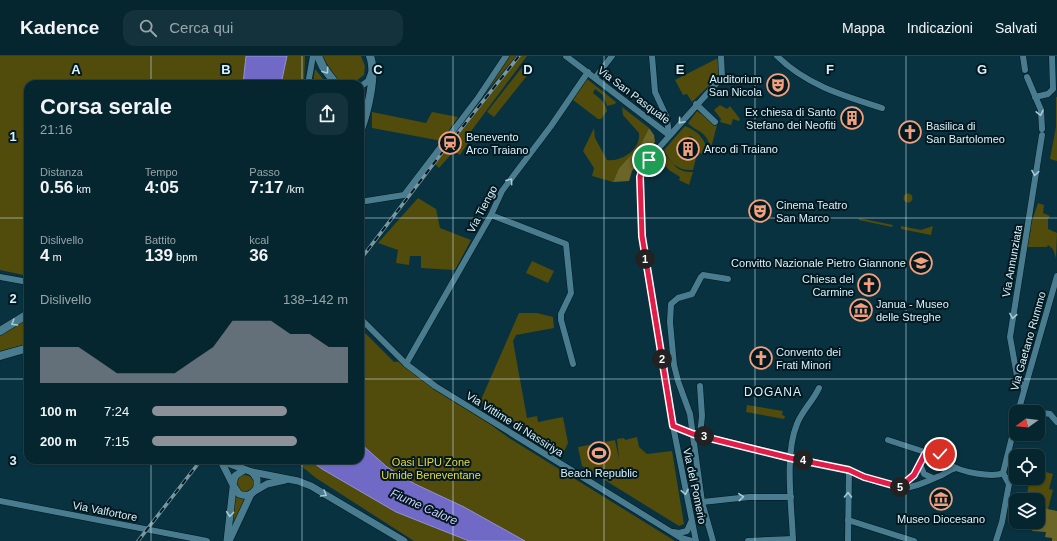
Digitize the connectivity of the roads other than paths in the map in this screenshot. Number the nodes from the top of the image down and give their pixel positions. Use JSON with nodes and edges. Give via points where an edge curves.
{"nodes":[{"id":1,"x":313,"y":56,"type":"edge"},
{"id":2,"x":318,"y":56,"type":"edge"},
{"id":3,"x":370,"y":56,"type":"edge"},
{"id":4,"x":374,"y":56,"type":"edge"},
{"id":5,"x":506,"y":56,"type":"edge"},
{"id":6,"x":566,"y":56,"type":"edge"},
{"id":7,"x":612,"y":56,"type":"edge"},
{"id":8,"x":652,"y":56,"type":"edge"},
{"id":9,"x":721,"y":56,"type":"edge"},
{"id":10,"x":777,"y":56,"type":"edge"},
{"id":11,"x":1023,"y":56,"type":"edge"},
{"id":12,"x":1052,"y":56,"type":"edge"},
{"id":13,"x":373,"y":70,"type":"junction"},
{"id":14,"x":1025,"y":70,"type":"dead end"},
{"id":15,"x":588,"y":72,"type":"junction"},
{"id":16,"x":1027,"y":77,"type":"dead end"},
{"id":17,"x":596,"y":78,"type":"junction"},
{"id":18,"x":309,"y":80,"type":"edge"},
{"id":19,"x":333,"y":80,"type":"edge"},
{"id":20,"x":364,"y":84,"type":"edge"},
{"id":21,"x":1035,"y":97,"type":"junction"},
{"id":22,"x":696,"y":104,"type":"junction"},
{"id":23,"x":882,"y":108,"type":"dead end"},
{"id":24,"x":364,"y":118,"type":"edge"},
{"id":25,"x":715,"y":122,"type":"dead end"},
{"id":26,"x":669,"y":135,"type":"junction"},
{"id":27,"x":366,"y":201,"type":"dead end"},
{"id":28,"x":491,"y":215,"type":"junction"},
{"id":29,"x":1057,"y":276,"type":"edge"},
{"id":30,"x":0,"y":277,"type":"edge"},
{"id":31,"x":728,"y":279,"type":"dead end"},
{"id":32,"x":21,"y":281,"type":"junction"},
{"id":33,"x":24,"y":281,"type":"edge"},
{"id":34,"x":24,"y":283,"type":"edge"},
{"id":35,"x":24,"y":316,"type":"edge"},
{"id":36,"x":364,"y":322,"type":"edge"},
{"id":37,"x":0,"y":331,"type":"edge"},
{"id":38,"x":24,"y":349,"type":"edge"},
{"id":39,"x":0,"y":356,"type":"edge"},
{"id":40,"x":406,"y":364,"type":"junction"},
{"id":41,"x":572,"y":364,"type":"dead end"},
{"id":42,"x":700,"y":386,"type":"dead end"},
{"id":43,"x":819,"y":388,"type":"dead end"},
{"id":44,"x":1024,"y":389,"type":"junction"},
{"id":45,"x":1019,"y":405,"type":"edge"},
{"id":46,"x":1045,"y":413,"type":"edge"},
{"id":47,"x":1057,"y":422,"type":"edge"},
{"id":48,"x":673,"y":426,"type":"junction"},
{"id":49,"x":696,"y":434,"type":"junction"},
{"id":50,"x":888,"y":440,"type":"dead end"},
{"id":51,"x":1011,"y":441,"type":"edge"},
{"id":52,"x":928,"y":453,"type":"junction"},
{"id":53,"x":790,"y":458,"type":"junction"},
{"id":54,"x":945,"y":459,"type":"junction"},
{"id":55,"x":222,"y":464,"type":"edge"},
{"id":56,"x":228,"y":464,"type":"edge"},
{"id":57,"x":920,"y":464,"type":"junction"},
{"id":58,"x":956,"y":468,"type":"junction"},
{"id":59,"x":244,"y":470,"type":"junction"},
{"id":60,"x":849,"y":470,"type":"junction"},
{"id":61,"x":252,"y":472,"type":"junction"},
{"id":62,"x":944,"y":472,"type":"junction"},
{"id":63,"x":1003,"y":473,"type":"junction"},
{"id":64,"x":933,"y":478,"type":"junction"},
{"id":65,"x":289,"y":479,"type":"junction"},
{"id":66,"x":233,"y":485,"type":"junction"},
{"id":67,"x":900,"y":487,"type":"junction"},
{"id":68,"x":253,"y":492,"type":"junction"},
{"id":69,"x":791,"y":497,"type":"junction"},
{"id":70,"x":0,"y":500,"type":"edge"},
{"id":71,"x":702,"y":502,"type":"junction"},
{"id":72,"x":691,"y":520,"type":"junction"},
{"id":73,"x":848,"y":520,"type":"junction"},
{"id":74,"x":671,"y":532,"type":"junction"},
{"id":75,"x":793,"y":540,"type":"edge"},
{"id":76,"x":206,"y":541,"type":"edge"},
{"id":77,"x":228,"y":541,"type":"edge"},
{"id":78,"x":404,"y":541,"type":"edge"},
{"id":79,"x":692,"y":541,"type":"edge"},
{"id":80,"x":696,"y":541,"type":"edge"},
{"id":81,"x":713,"y":541,"type":"edge"},
{"id":82,"x":752,"y":541,"type":"edge"},
{"id":83,"x":848,"y":541,"type":"edge"},
{"id":84,"x":914,"y":541,"type":"edge"},
{"id":85,"x":996,"y":541,"type":"edge"}],
"edges":[{"from":1,"to":18,"type":"street"},
{"from":2,"to":19,"type":"main road","one_way":true},
{"from":3,"to":13,"type":"main road"},
{"from":4,"to":13,"type":"street"},
{"from":5,"to":27,"type":"street","via":[[478,98],[404,195]]},
{"from":6,"to":15,"type":"street","name":"Via San Pasquale"},
{"from":7,"to":17,"type":"street"},
{"from":8,"to":26,"type":"street","via":[[655,92],[667,118]]},
{"from":9,"to":22,"type":"street","name":"Via del Pomerio","via":[[722,77]]},
{"from":10,"to":23,"type":"street","via":[[814,84]]},
{"from":11,"to":14,"type":"street"},
{"from":12,"to":21,"type":"street","via":[[1053,88],[1048,94]]},
{"from":13,"to":20,"type":"street"},
{"from":13,"to":24,"type":"main road"},
{"from":15,"to":17,"type":"street","name":"Via San Pasquale"},
{"from":28,"to":15,"type":"street","name":"Via Tiengo","one_way":true,"via":[[502,191]]},
{"from":16,"to":21,"type":"street","name":"Via Annunziata"},
{"from":17,"to":26,"type":"street","name":"Via San Pasquale"},
{"from":21,"to":44,"type":"street","name":"Via Annunziata","one_way":true,"via":[[1040,110],[1042,132],[1010,337],[1017,376]]},
{"from":22,"to":25,"type":"street"},
{"from":22,"to":26,"type":"street","name":"Via del Pomerio","one_way":true},
{"from":26,"to":48,"type":"street","name":"Via del Pomerio","via":[[643,167],[640,177],[642,236]]},
{"from":28,"to":40,"type":"street","name":"Via Tiengo"},
{"from":28,"to":41,"type":"street","via":[[566,244],[571,293],[561,320]]},
{"from":29,"to":44,"type":"street","name":"Via Gaetano Rummo"},
{"from":30,"to":32,"type":"street"},
{"from":31,"to":49,"type":"street","via":[[703,276],[698,280],[692,294],[671,304],[674,365]]},
{"from":32,"to":33,"type":"street"},
{"from":32,"to":34,"type":"street"},
{"from":35,"to":37,"type":"main road","one_way":true},
{"from":36,"to":40,"type":"street","name":"Via Vittime di Nassiriya"},
{"from":38,"to":39,"type":"main road"},
{"from":40,"to":74,"type":"street","name":"Via Vittime di Nassiriya","via":[[435,386]]},
{"from":42,"to":49,"type":"street","via":[[702,416]]},
{"from":43,"to":53,"type":"street","via":[[797,424]]},
{"from":44,"to":45,"type":"street","name":"Via Gaetano Rummo"},
{"from":46,"to":47,"type":"street","via":[[1050,414]]},
{"from":48,"to":49,"type":"street"},
{"from":48,"to":72,"type":"street","name":"Via del Pomerio","one_way":true},
{"from":49,"to":53,"type":"street"},
{"from":49,"to":71,"type":"street"},
{"from":50,"to":52,"type":"street"},
{"from":51,"to":63,"type":"street"},
{"from":52,"to":54,"type":"street","via":[[938,452]]},
{"from":52,"to":57,"type":"street","via":[[923,456]]},
{"from":53,"to":60,"type":"street"},
{"from":53,"to":69,"type":"street"},
{"from":54,"to":58,"type":"street"},
{"from":54,"to":62,"type":"street"},
{"from":55,"to":66,"type":"street"},
{"from":56,"to":59,"type":"street"},
{"from":57,"to":64,"type":"street","via":[[924,474]]},
{"from":57,"to":67,"type":"street","via":[[909,481]]},
{"from":58,"to":62,"type":"street"},
{"from":58,"to":63,"type":"street","via":[[988,475]]},
{"from":59,"to":61,"type":"street"},
{"from":59,"to":66,"type":"street","via":[[234,476]]},
{"from":60,"to":67,"type":"street"},
{"from":73,"to":60,"type":"street","one_way":true},
{"from":61,"to":65,"type":"street"},
{"from":61,"to":68,"type":"street","via":[[257,479]]},
{"from":62,"to":64,"type":"street"},
{"from":63,"to":85,"type":"street","via":[[1009,484]]},
{"from":64,"to":67,"type":"street","via":[[906,488]]},
{"from":65,"to":68,"type":"street"},
{"from":65,"to":78,"type":"street","one_way":true,"via":[[311,486]]},
{"from":66,"to":68,"type":"street","via":[[243,496]]},
{"from":66,"to":77,"type":"street","one_way":true},
{"from":68,"to":77,"type":"street"},
{"from":71,"to":69,"type":"street","one_way":true,"via":[[749,496]]},
{"from":69,"to":75,"type":"street"},
{"from":70,"to":76,"type":"street","name":"Via Valfortore"},
{"from":71,"to":81,"type":"street"},
{"from":72,"to":74,"type":"street","via":[[687,530]]},
{"from":72,"to":80,"type":"street","name":"Via del Pomerio"},
{"from":73,"to":83,"type":"street"},
{"from":73,"to":84,"type":"street"},
{"from":74,"to":79,"type":"street","name":"Via Vittime di Nassiriya"},
{"from":75,"to":82,"type":"street"}]}
